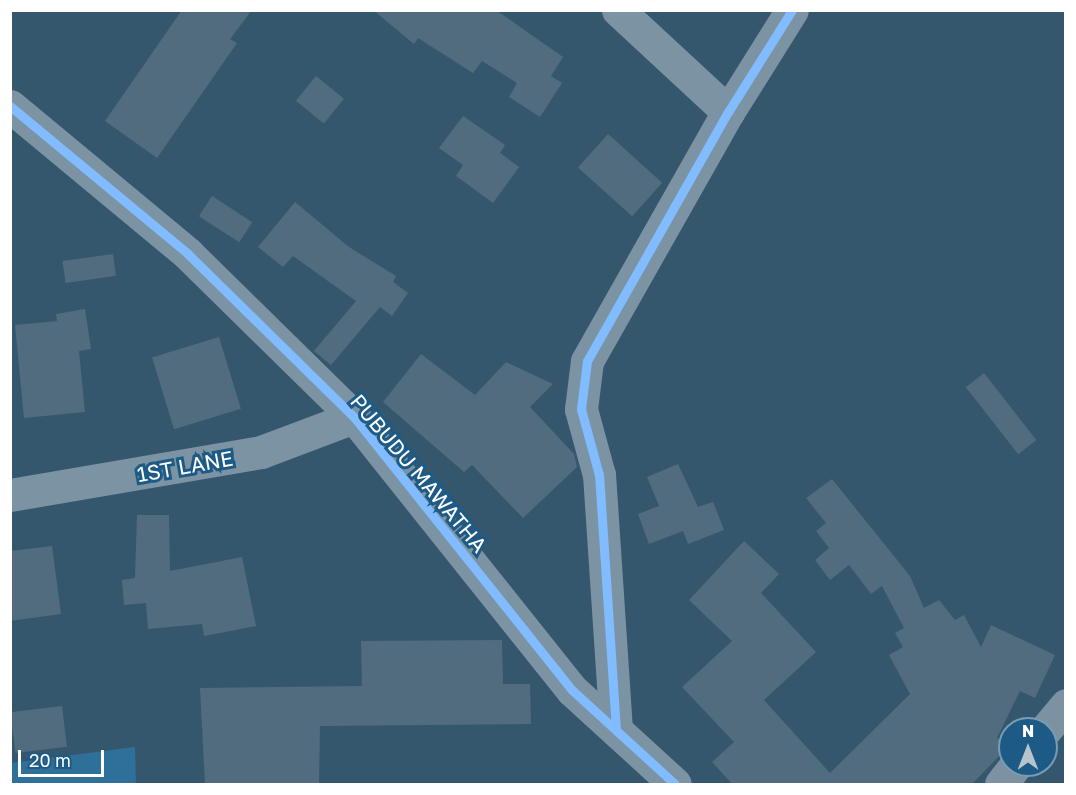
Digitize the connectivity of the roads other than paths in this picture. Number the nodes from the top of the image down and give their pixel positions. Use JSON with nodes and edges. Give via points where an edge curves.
{"nodes":[{"id":1,"x":618,"y":10,"type":"edge"},
{"id":2,"x":792,"y":10,"type":"edge"},
{"id":3,"x":13,"y":111,"type":"edge"},
{"id":4,"x":728,"y":112,"type":"junction"},
{"id":5,"x":354,"y":417,"type":"junction"},
{"id":6,"x":10,"y":495,"type":"edge"},
{"id":7,"x":1065,"y":705,"type":"edge"},
{"id":8,"x":1056,"y":717,"type":"edge"},
{"id":9,"x":616,"y":730,"type":"junction"},
{"id":10,"x":675,"y":784,"type":"edge"}],
"edges":[{"from":1,"to":4,"type":"street"},
{"from":2,"to":4,"type":"street"},
{"from":3,"to":5,"type":"street","name":"PUBUDU MAWATHA","via":[[188,254]]},
{"from":4,"to":9,"type":"street","via":[[587,361],[582,409],[599,475]]},
{"from":5,"to":6,"type":"street","name":"1ST LANE","via":[[261,452]]},
{"from":5,"to":9,"type":"street","name":"PUBUDU MAWATHA","via":[[573,690]]},
{"from":7,"to":8,"type":"highway"},
{"from":9,"to":10,"type":"street","name":"PUBUDU MAWATHA"}]}
